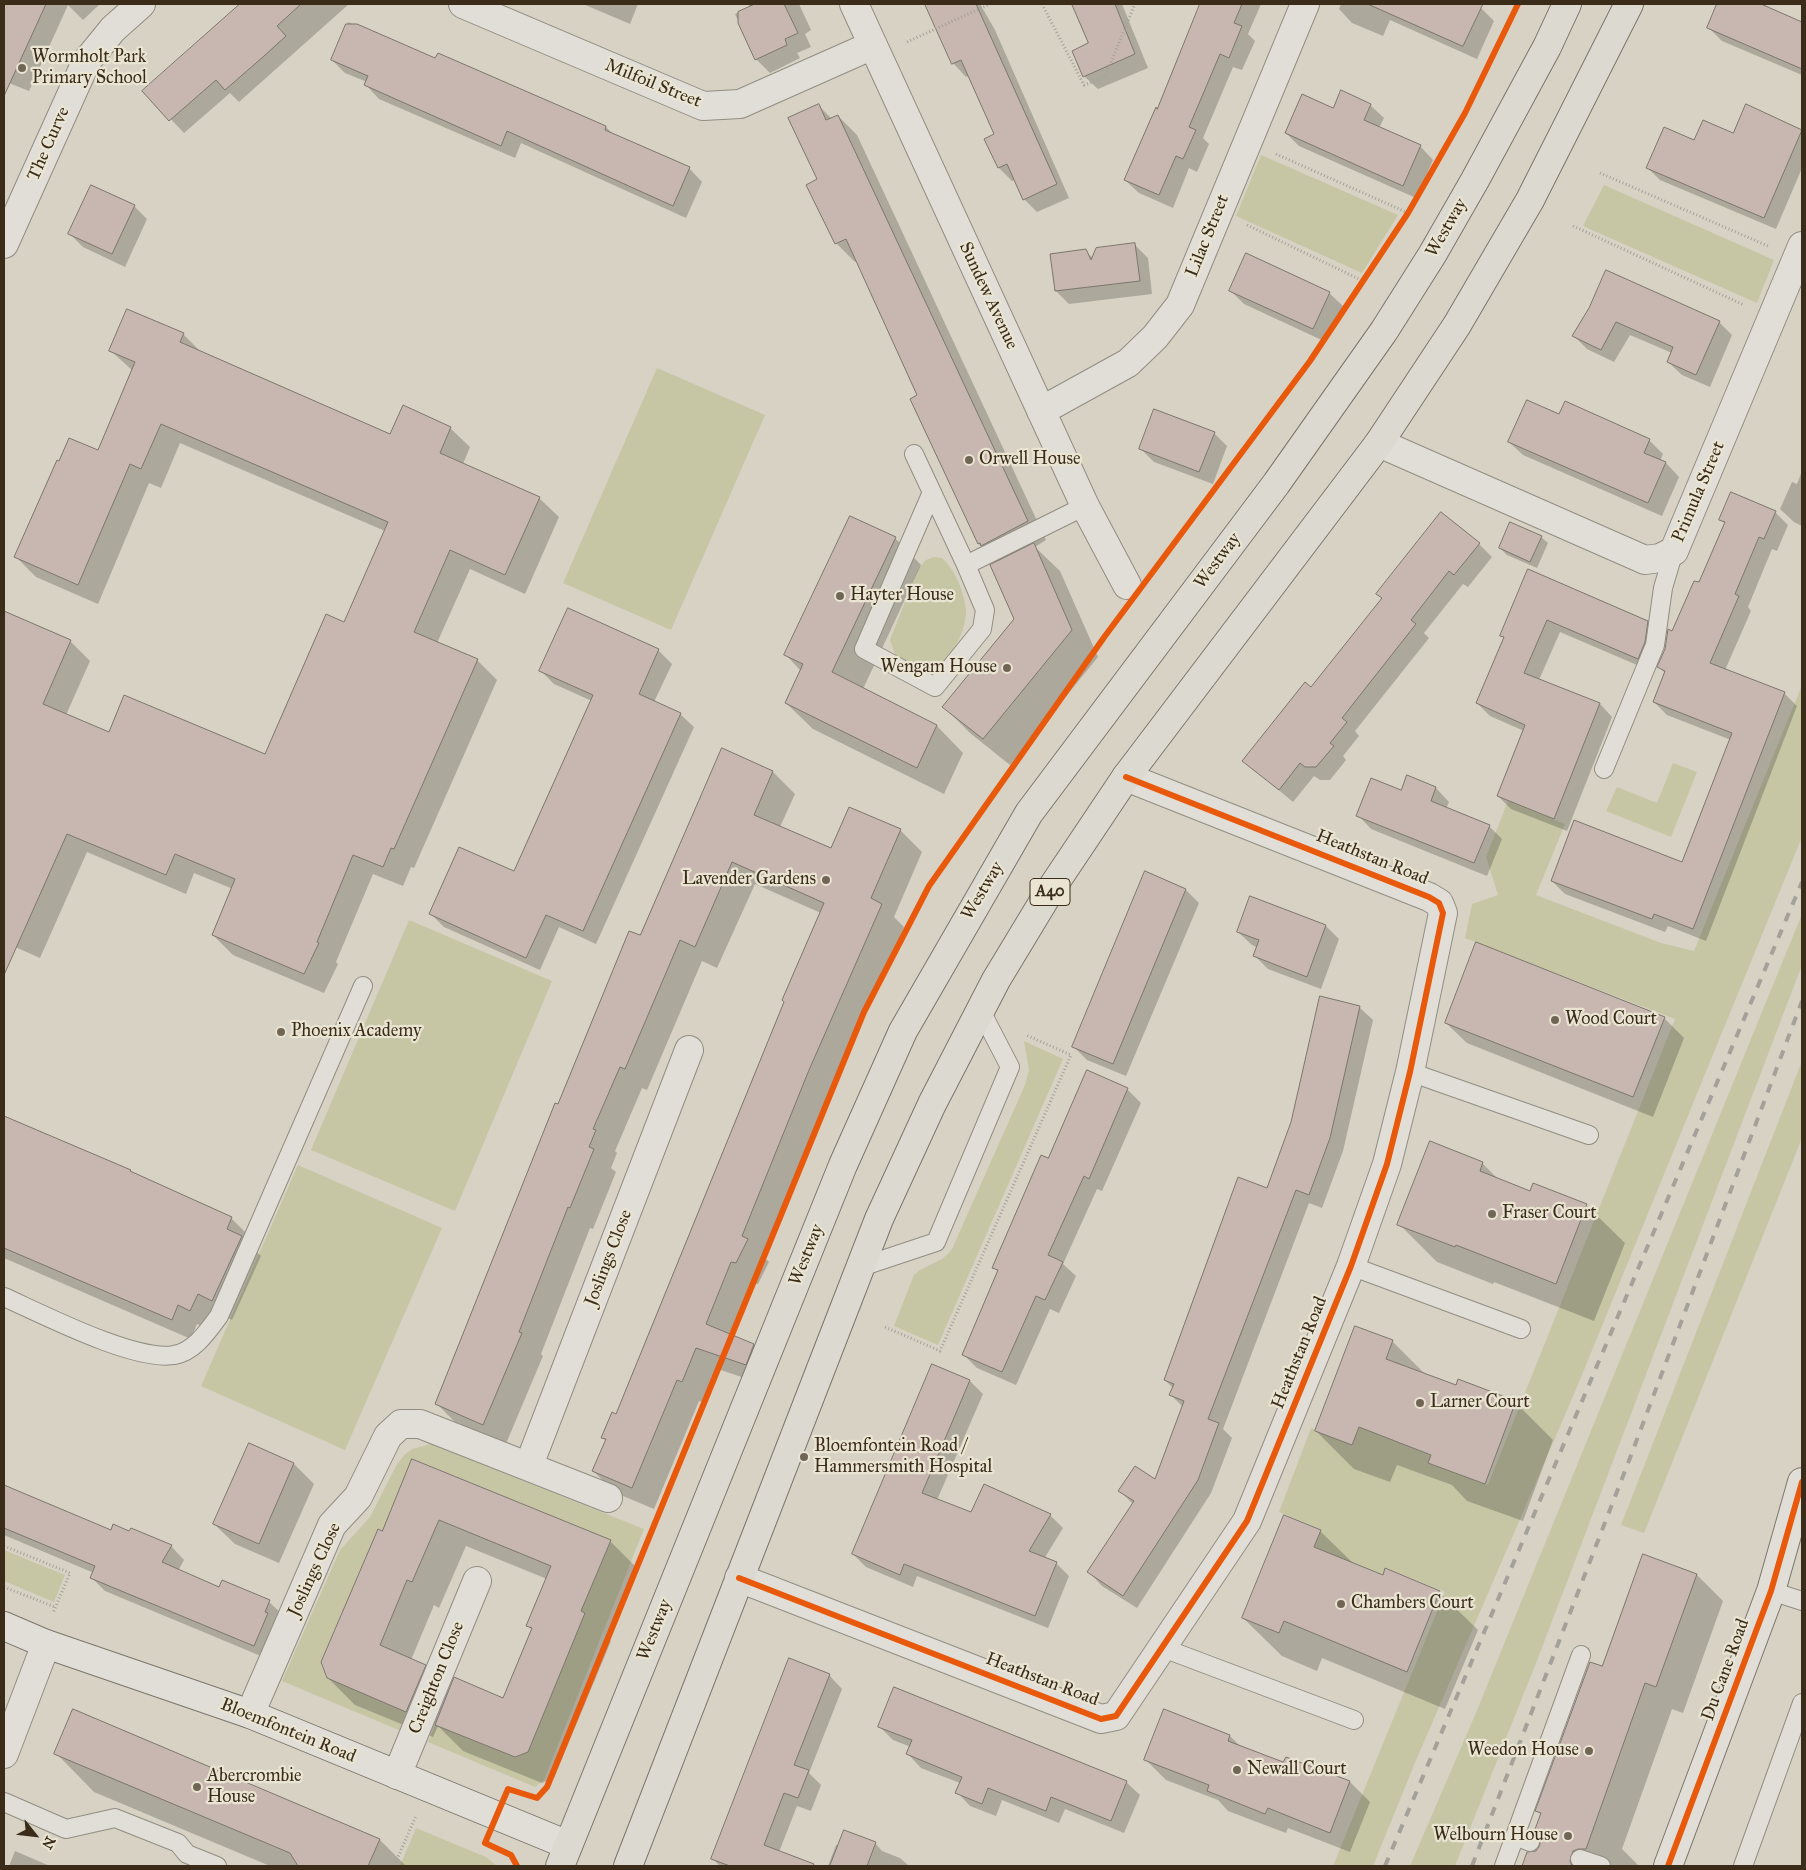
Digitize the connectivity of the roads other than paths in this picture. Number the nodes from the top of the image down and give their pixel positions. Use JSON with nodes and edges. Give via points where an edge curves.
{"nodes":[{"id":1,"x":141,"y":4,"type":"edge"},
{"id":2,"x":463,"y":4,"type":"edge"},
{"id":3,"x":854,"y":4,"type":"edge"},
{"id":4,"x":1305,"y":4,"type":"edge"},
{"id":5,"x":1567,"y":4,"type":"edge"},
{"id":6,"x":1629,"y":4,"type":"edge"},
{"id":7,"x":875,"y":51,"type":"junction"},
{"id":8,"x":4,"y":244,"type":"edge"},
{"id":9,"x":1802,"y":246,"type":"edge"},
{"id":10,"x":1041,"y":411,"type":"junction"},
{"id":11,"x":1379,"y":443,"type":"junction"},
{"id":12,"x":914,"y":454,"type":"dead end"},
{"id":13,"x":932,"y":492,"type":"junction"},
{"id":14,"x":1085,"y":506,"type":"junction"},
{"id":15,"x":1674,"y":551,"type":"junction"},
{"id":16,"x":966,"y":565,"type":"junction"},
{"id":17,"x":1127,"y":585,"type":"dead end"},
{"id":18,"x":1604,"y":769,"type":"dead end"},
{"id":19,"x":1126,"y":777,"type":"junction"},
{"id":20,"x":363,"y":986,"type":"dead end"},
{"id":21,"x":980,"y":1011,"type":"junction"},
{"id":22,"x":689,"y":1050,"type":"dead end"},
{"id":23,"x":1410,"y":1072,"type":"junction"},
{"id":24,"x":1588,"y":1135,"type":"dead end"},
{"id":25,"x":1352,"y":1266,"type":"junction"},
{"id":26,"x":860,"y":1267,"type":"junction"},
{"id":27,"x":4,"y":1297,"type":"edge"},
{"id":28,"x":1521,"y":1329,"type":"dead end"},
{"id":29,"x":529,"y":1465,"type":"junction"},
{"id":30,"x":1802,"y":1482,"type":"edge"},
{"id":31,"x":608,"y":1498,"type":"dead end"},
{"id":32,"x":739,"y":1578,"type":"junction"},
{"id":33,"x":477,"y":1581,"type":"dead end"},
{"id":34,"x":1771,"y":1592,"type":"junction"},
{"id":35,"x":1802,"y":1602,"type":"edge"},
{"id":36,"x":4,"y":1626,"type":"edge"},
{"id":37,"x":46,"y":1644,"type":"junction"},
{"id":38,"x":1163,"y":1648,"type":"junction"},
{"id":39,"x":1582,"y":1655,"type":"dead end"},
{"id":40,"x":1802,"y":1703,"type":"edge"},
{"id":41,"x":250,"y":1714,"type":"junction"},
{"id":42,"x":1354,"y":1720,"type":"dead end"},
{"id":43,"x":4,"y":1754,"type":"edge"},
{"id":44,"x":397,"y":1775,"type":"junction"},
{"id":45,"x":4,"y":1802,"type":"edge"},
{"id":46,"x":564,"y":1856,"type":"edge"},
{"id":47,"x":1580,"y":1859,"type":"dead end"},
{"id":48,"x":217,"y":1866,"type":"edge"},
{"id":49,"x":628,"y":1866,"type":"edge"},
{"id":50,"x":1504,"y":1866,"type":"edge"},
{"id":51,"x":1601,"y":1866,"type":"edge"},
{"id":52,"x":1668,"y":1866,"type":"edge"},
{"id":53,"x":1743,"y":1866,"type":"edge"}],
"edges":[{"from":1,"to":8,"type":"street","name":"The Curve","via":[[112,29],[86,62]]},
{"from":2,"to":7,"type":"street","name":"Milfoil Street","via":[[703,106],[740,104]]},
{"from":3,"to":7,"type":"street","name":"Sundew Avenue"},
{"from":4,"to":10,"type":"street","name":"Lilac Street","via":[[1180,305],[1155,337],[1128,363]]},
{"from":5,"to":46,"type":"highway","name":"Westway","via":[[1476,180],[1384,331],[1276,484],[1030,813],[903,1031],[843,1165]]},
{"from":6,"to":11,"type":"highway","number":"A40","via":[[1530,200],[1457,325]]},
{"from":7,"to":10,"type":"street","name":"Sundew Avenue"},
{"from":9,"to":15,"type":"street","name":"Primula Street"},
{"from":10,"to":14,"type":"street","name":"Sundew Avenue"},
{"from":11,"to":15,"type":"street","name":"Primula Street","via":[[1645,560],[1660,558]]},
{"from":11,"to":19,"type":"highway","number":"A40"},
{"from":12,"to":13,"type":"lane"},
{"from":13,"to":16,"type":"lane"},
{"from":13,"to":16,"type":"lane","via":[[864,649],[935,687],[982,629],[985,610]]},
{"from":14,"to":16,"type":"lane"},
{"from":14,"to":17,"type":"street","name":"Sundew Avenue"},
{"from":15,"to":18,"type":"lane","via":[[1663,588],[1655,645]]},
{"from":19,"to":21,"type":"highway","number":"A40","via":[[1051,889]]},
{"from":19,"to":23,"type":"street","name":"Heathstan Road","via":[[1439,903],[1443,913]]},
{"from":20,"to":27,"type":"lane","via":[[219,1316],[202,1340],[175,1355],[140,1352],[123,1348]]},
{"from":21,"to":26,"type":"highway","number":"A40","via":[[932,1104]]},
{"from":21,"to":26,"type":"lane","via":[[1010,1067],[936,1242]]},
{"from":22,"to":29,"type":"street","name":"Joslings Close"},
{"from":23,"to":24,"type":"lane"},
{"from":23,"to":25,"type":"street","name":"Heathstan Road","via":[[1387,1164]]},
{"from":25,"to":28,"type":"lane"},
{"from":25,"to":38,"type":"street","name":"Heathstan Road","via":[[1247,1521]]},
{"from":26,"to":32,"type":"highway","number":"A40"},
{"from":29,"to":31,"type":"street","name":"Joslings Close"},
{"from":29,"to":41,"type":"street","name":"Joslings Close","via":[[420,1424],[401,1424],[388,1436],[358,1497],[332,1525]]},
{"from":30,"to":34,"type":"street","name":"Du Cane Road"},
{"from":32,"to":38,"type":"street","name":"Heathstan Road","via":[[1101,1719],[1116,1716]]},
{"from":32,"to":49,"type":"highway","number":"A40"},
{"from":33,"to":44,"type":"street","name":"Creighton Close"},
{"from":34,"to":35,"type":"lane"},
{"from":34,"to":52,"type":"street","name":"Du Cane Road"},
{"from":36,"to":37,"type":"street","name":"Bloemfontein Road"},
{"from":37,"to":41,"type":"street","name":"Bloemfontein Road"},
{"from":37,"to":43,"type":"street"},
{"from":38,"to":42,"type":"lane"},
{"from":39,"to":50,"type":"lane","via":[[1523,1839]]},
{"from":40,"to":53,"type":"lane"},
{"from":41,"to":44,"type":"street","name":"Bloemfontein Road"},
{"from":44,"to":46,"type":"street","name":"Bloemfontein Road"},
{"from":45,"to":48,"type":"lane","via":[[66,1829],[115,1818],[178,1843],[187,1854]]},
{"from":47,"to":51,"type":"lane"}]}
